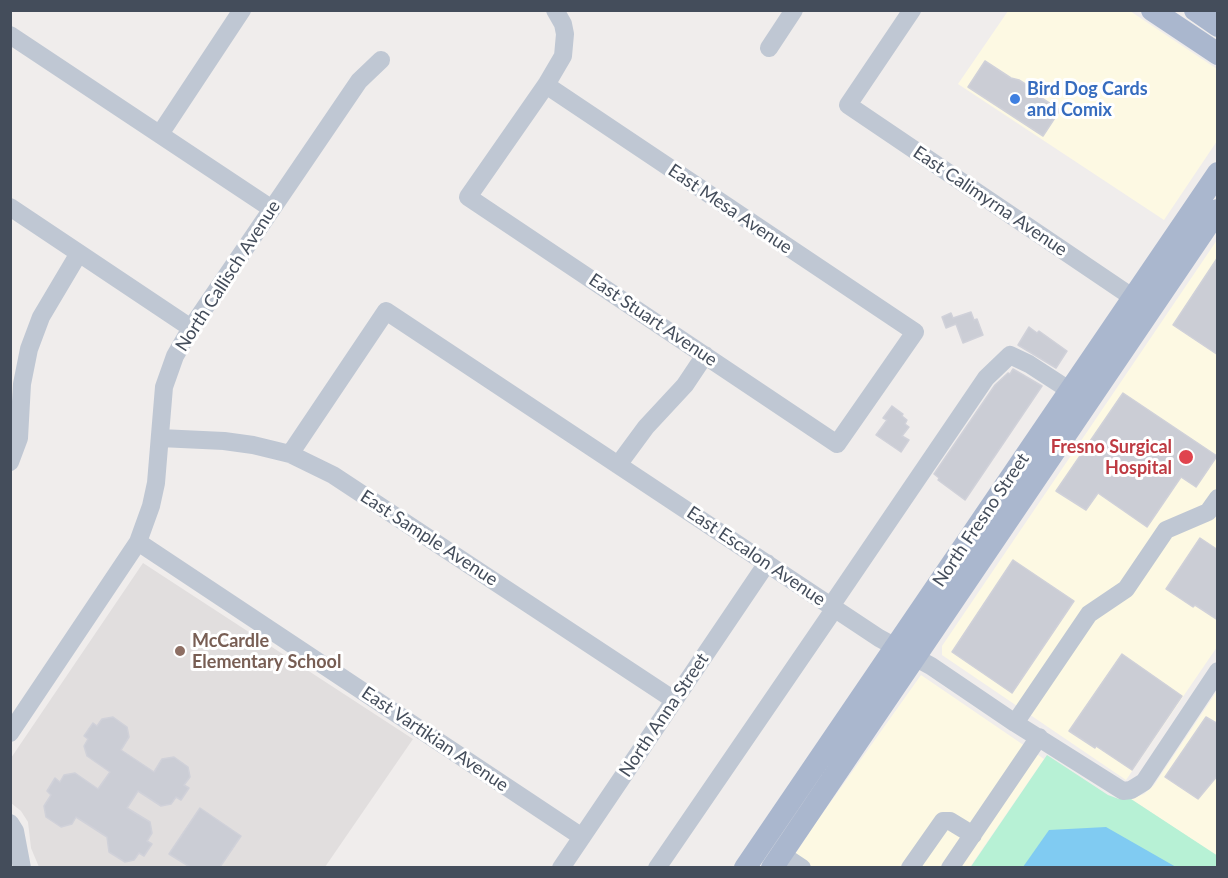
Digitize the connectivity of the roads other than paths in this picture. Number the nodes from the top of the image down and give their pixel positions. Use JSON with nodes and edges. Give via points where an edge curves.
{"nodes":[{"id":1,"x":555,"y":10,"type":"edge"},
{"id":2,"x":794,"y":10,"type":"edge"},
{"id":3,"x":912,"y":10,"type":"edge"},
{"id":4,"x":1152,"y":10,"type":"edge"},
{"id":5,"x":241,"y":11,"type":"edge"},
{"id":6,"x":10,"y":35,"type":"edge"},
{"id":7,"x":769,"y":48,"type":"dead end"},
{"id":8,"x":1218,"y":54,"type":"edge"},
{"id":9,"x":381,"y":60,"type":"dead end"},
{"id":10,"x":546,"y":85,"type":"junction"},
{"id":11,"x":160,"y":134,"type":"junction"},
{"id":12,"x":1218,"y":173,"type":"edge"},
{"id":13,"x":10,"y":207,"type":"edge"},
{"id":14,"x":272,"y":209,"type":"junction"},
{"id":15,"x":1218,"y":210,"type":"edge"},
{"id":16,"x":79,"y":252,"type":"junction"},
{"id":17,"x":1132,"y":297,"type":"junction"},
{"id":18,"x":191,"y":328,"type":"junction"},
{"id":19,"x":705,"y":355,"type":"junction"},
{"id":20,"x":16,"y":380,"type":"edge"},
{"id":21,"x":1070,"y":390,"type":"junction"},
{"id":22,"x":1081,"y":411,"type":"junction"},
{"id":23,"x":159,"y":438,"type":"junction"},
{"id":24,"x":837,"y":444,"type":"joint"},
{"id":25,"x":290,"y":454,"type":"junction"},
{"id":26,"x":10,"y":462,"type":"edge"},
{"id":27,"x":618,"y":465,"type":"junction"},
{"id":28,"x":1218,"y":498,"type":"edge"},
{"id":29,"x":138,"y":542,"type":"junction"},
{"id":30,"x":767,"y":563,"type":"junction"},
{"id":31,"x":833,"y":607,"type":"junction"},
{"id":32,"x":905,"y":652,"type":"junction"},
{"id":33,"x":1218,"y":671,"type":"edge"},
{"id":34,"x":674,"y":700,"type":"junction"},
{"id":35,"x":1015,"y":723,"type":"junction"},
{"id":36,"x":10,"y":733,"type":"edge"},
{"id":37,"x":1039,"y":737,"type":"junction"},
{"id":38,"x":10,"y":823,"type":"edge"},
{"id":39,"x":972,"y":835,"type":"junction"},
{"id":40,"x":582,"y":837,"type":"junction"},
{"id":41,"x":777,"y":861,"type":"edge"},
{"id":42,"x":22,"y":867,"type":"edge"},
{"id":43,"x":561,"y":867,"type":"edge"},
{"id":44,"x":657,"y":867,"type":"edge"},
{"id":45,"x":745,"y":867,"type":"edge"},
{"id":46,"x":802,"y":867,"type":"edge"},
{"id":47,"x":910,"y":867,"type":"edge"},
{"id":48,"x":950,"y":867,"type":"edge"}],
"edges":[{"from":1,"to":10,"type":"street","via":[[563,24],[566,46]]},
{"from":2,"to":7,"type":"street"},
{"from":3,"to":17,"type":"street","name":"East Calimyrna Avenue","via":[[848,105]]},
{"from":4,"to":8,"type":"main road"},
{"from":5,"to":11,"type":"street"},
{"from":6,"to":11,"type":"street"},
{"from":9,"to":14,"type":"street","name":"North Callisch Avenue","via":[[359,81]]},
{"from":10,"to":19,"type":"street","name":"East Stuart Avenue","via":[[468,197]]},
{"from":10,"to":24,"type":"street","name":"East Mesa Avenue","via":[[915,332]]},
{"from":11,"to":14,"type":"street"},
{"from":12,"to":17,"type":"main road","name":"North Fresno Street"},
{"from":13,"to":16,"type":"street"},
{"from":14,"to":18,"type":"street","name":"North Callisch Avenue"},
{"from":15,"to":22,"type":"main road","name":"North Fresno Street"},
{"from":16,"to":18,"type":"street"},
{"from":16,"to":20,"type":"street","via":[[41,317]]},
{"from":17,"to":21,"type":"main road","name":"North Fresno Street"},
{"from":17,"to":22,"type":"main road","via":[[1136,308],[1081,396]]},
{"from":18,"to":23,"type":"street","name":"North Callisch Avenue","via":[[164,387]]},
{"from":19,"to":24,"type":"street","name":"East Stuart Avenue"},
{"from":19,"to":27,"type":"street"},
{"from":20,"to":26,"type":"street","via":[[19,438]]},
{"from":21,"to":31,"type":"street","via":[[1010,355],[986,378]]},
{"from":21,"to":32,"type":"main road","name":"North Fresno Street"},
{"from":22,"to":32,"type":"main road","name":"North Fresno Street"},
{"from":23,"to":25,"type":"street","name":"East Sample Avenue","via":[[224,441]]},
{"from":23,"to":29,"type":"street","name":"North Callisch Avenue","via":[[156,483]]},
{"from":25,"to":27,"type":"street","name":"East Escalon Avenue","via":[[386,311]]},
{"from":25,"to":34,"type":"street","name":"East Sample Avenue","via":[[333,475]]},
{"from":27,"to":30,"type":"street","name":"East Escalon Avenue"},
{"from":28,"to":35,"type":"street","via":[[1208,512],[1166,530],[1126,589],[1089,614]]},
{"from":29,"to":36,"type":"street","name":"North Callisch Avenue"},
{"from":29,"to":40,"type":"street","name":"East Vartikian Avenue"},
{"from":30,"to":31,"type":"street","name":"East Escalon Avenue"},
{"from":30,"to":34,"type":"street","name":"North Anna Street"},
{"from":31,"to":32,"type":"street","name":"East Escalon Avenue"},
{"from":31,"to":44,"type":"street"},
{"from":32,"to":35,"type":"street","name":"East Escalon Avenue"},
{"from":32,"to":41,"type":"main road","name":"North Fresno Street"},
{"from":32,"to":45,"type":"main road","name":"North Fresno Street"},
{"from":33,"to":37,"type":"street","name":"East Escalon Avenue","via":[[1144,782],[1131,790],[1115,787]]},
{"from":34,"to":40,"type":"street","name":"North Anna Street"},
{"from":35,"to":37,"type":"street","name":"East Escalon Avenue"},
{"from":37,"to":39,"type":"street"},
{"from":38,"to":42,"type":"street"},
{"from":39,"to":47,"type":"street","via":[[950,821],[942,821]]},
{"from":39,"to":48,"type":"street"},
{"from":40,"to":43,"type":"street","name":"North Anna Street"},
{"from":41,"to":46,"type":"street"}]}
